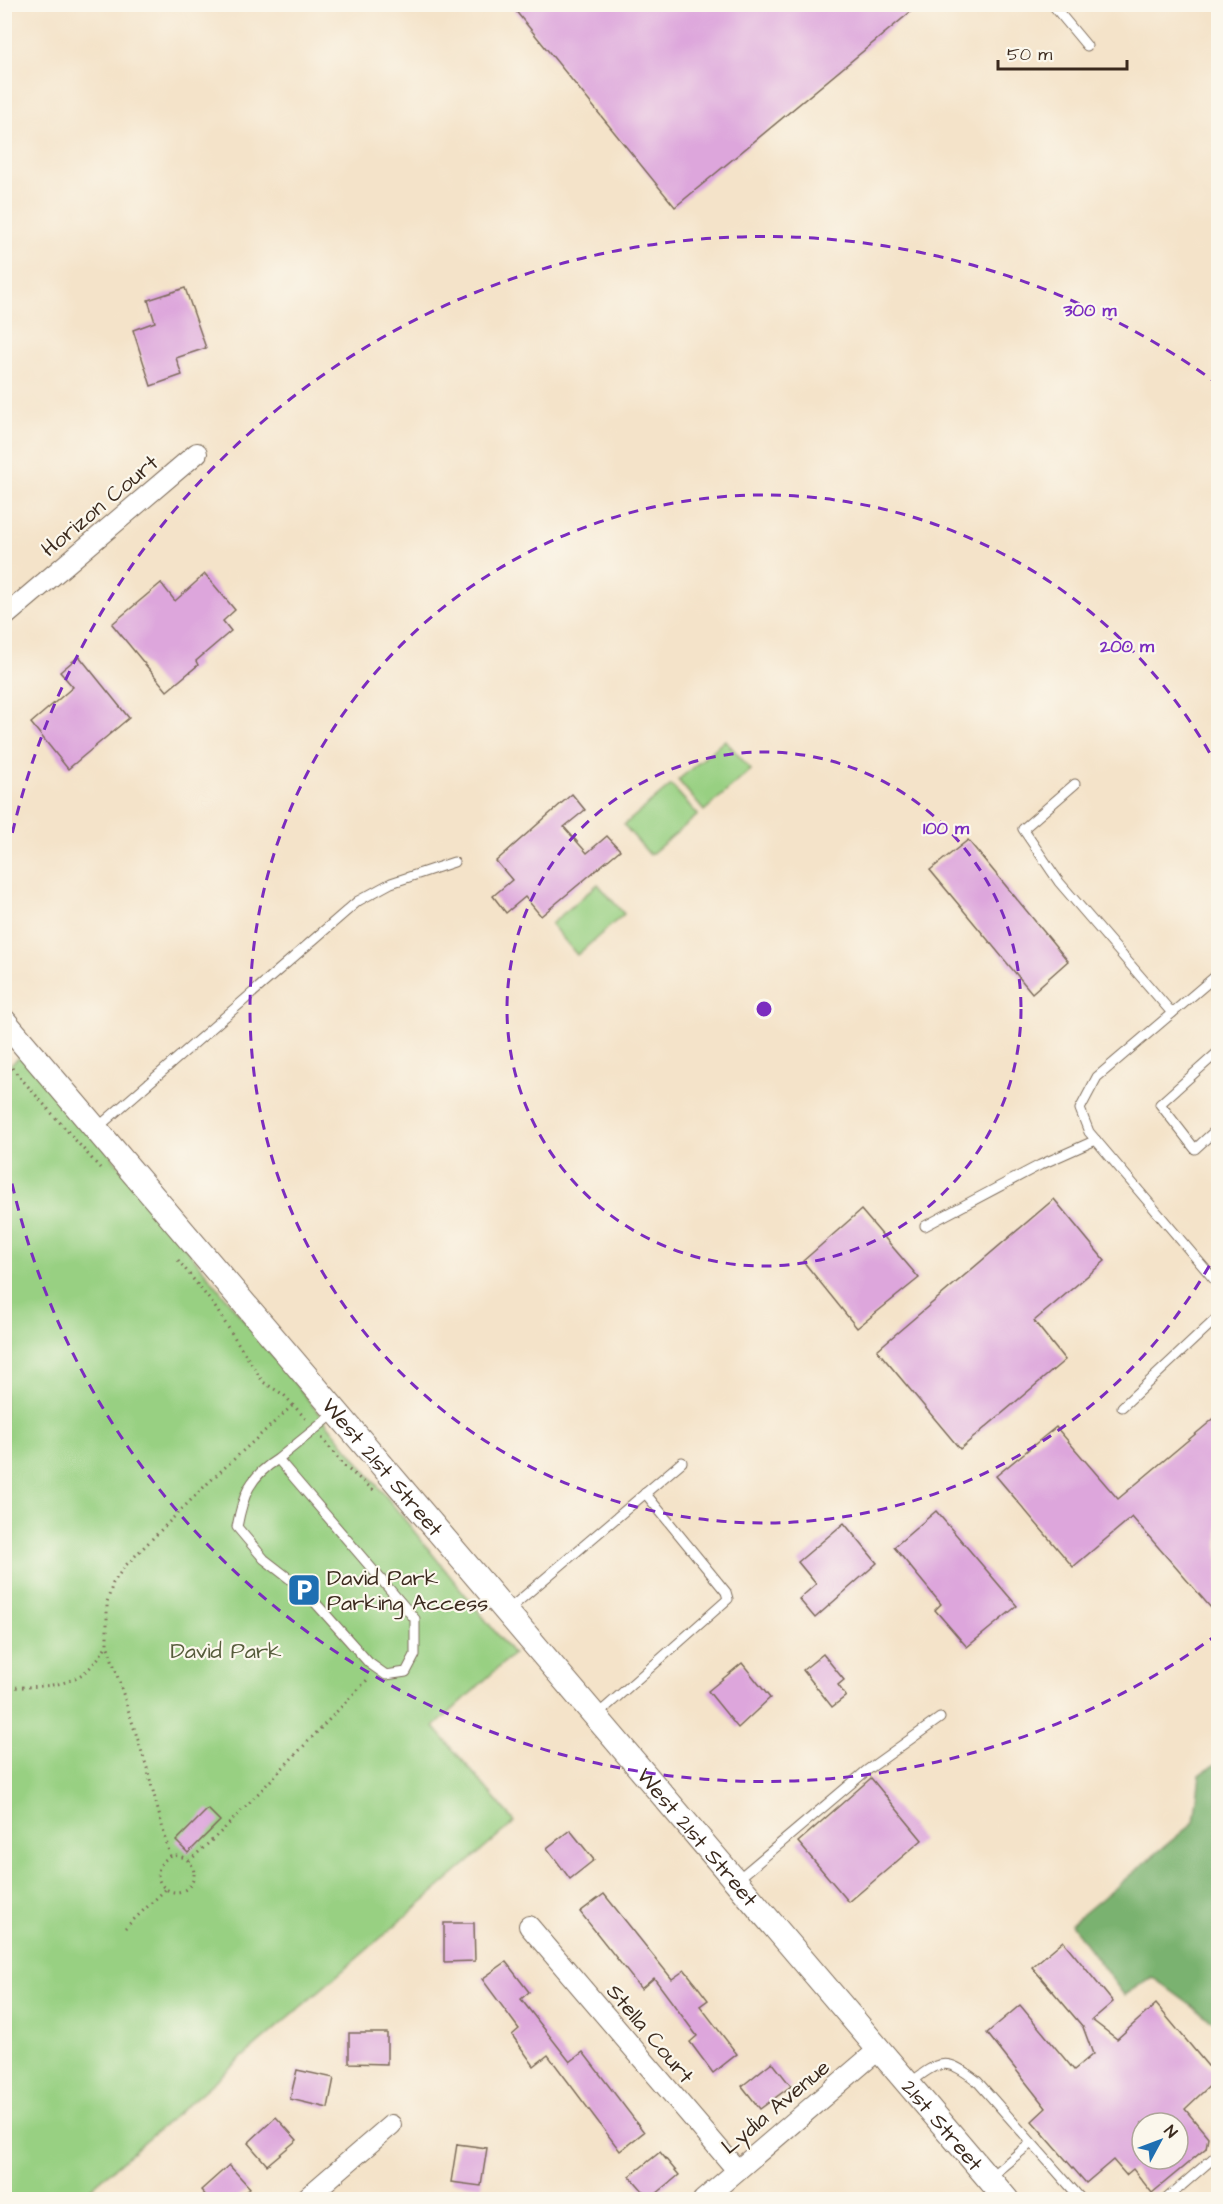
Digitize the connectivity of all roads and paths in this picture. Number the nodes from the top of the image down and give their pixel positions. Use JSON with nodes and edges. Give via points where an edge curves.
{"nodes":[{"id":1,"x":1052,"y":4,"type":"edge"},
{"id":2,"x":1087,"y":46,"type":"dead end"},
{"id":3,"x":197,"y":453,"type":"dead end"},
{"id":4,"x":4,"y":616,"type":"edge"},
{"id":5,"x":1075,"y":784,"type":"dead end"},
{"id":6,"x":454,"y":862,"type":"dead end"},
{"id":7,"x":1218,"y":974,"type":"edge"},
{"id":8,"x":1172,"y":1014,"type":"junction"},
{"id":9,"x":10,"y":1032,"type":"edge"},
{"id":10,"x":1218,"y":1052,"type":"edge"},
{"id":11,"x":1218,"y":1128,"type":"edge"},
{"id":12,"x":96,"y":1129,"type":"junction"},
{"id":13,"x":1096,"y":1140,"type":"junction"},
{"id":14,"x":925,"y":1226,"type":"dead end"},
{"id":15,"x":1218,"y":1284,"type":"edge"},
{"id":16,"x":1218,"y":1317,"type":"edge"},
{"id":17,"x":292,"y":1405,"type":"dead end"},
{"id":18,"x":1122,"y":1407,"type":"dead end"},
{"id":19,"x":336,"y":1411,"type":"junction"},
{"id":20,"x":278,"y":1459,"type":"junction"},
{"id":21,"x":682,"y":1462,"type":"dead end"},
{"id":22,"x":645,"y":1493,"type":"junction"},
{"id":23,"x":506,"y":1612,"type":"junction"},
{"id":24,"x":107,"y":1644,"type":"junction"},
{"id":25,"x":376,"y":1668,"type":"junction"},
{"id":26,"x":4,"y":1688,"type":"edge"},
{"id":27,"x":596,"y":1717,"type":"junction"},
{"id":28,"x":940,"y":1718,"type":"dead end"},
{"id":29,"x":170,"y":1856,"type":"junction"},
{"id":30,"x":189,"y":1861,"type":"junction"},
{"id":31,"x":735,"y":1881,"type":"junction"},
{"id":32,"x":166,"y":1889,"type":"junction"},
{"id":33,"x":529,"y":1926,"type":"dead end"},
{"id":34,"x":125,"y":1928,"type":"dead end"},
{"id":35,"x":878,"y":2050,"type":"junction"},
{"id":36,"x":908,"y":2085,"type":"junction"},
{"id":37,"x":391,"y":2125,"type":"dead end"},
{"id":38,"x":1031,"y":2143,"type":"junction"},
{"id":39,"x":1218,"y":2154,"type":"edge"},
{"id":40,"x":737,"y":2170,"type":"junction"},
{"id":41,"x":989,"y":2178,"type":"junction"},
{"id":42,"x":304,"y":2199,"type":"edge"},
{"id":43,"x":703,"y":2199,"type":"edge"},
{"id":44,"x":1008,"y":2199,"type":"edge"},
{"id":45,"x":1082,"y":2199,"type":"edge"},
{"id":46,"x":1165,"y":2199,"type":"edge"}],
"edges":[{"from":1,"to":2,"type":"lane"},
{"from":3,"to":4,"type":"street","name":"Horizon Court"},
{"from":5,"to":8,"type":"lane","via":[[1023,829],[1059,882]]},
{"from":6,"to":12,"type":"lane","via":[[391,883],[358,901]]},
{"from":7,"to":8,"type":"lane"},
{"from":8,"to":13,"type":"lane","via":[[1097,1077],[1087,1093],[1080,1109]]},
{"from":9,"to":12,"type":"street","name":"West 21st Street"},
{"from":10,"to":11,"type":"lane","via":[[1160,1104],[1195,1149]]},
{"from":12,"to":19,"type":"street","name":"West 21st Street"},
{"from":13,"to":14,"type":"lane"},
{"from":13,"to":15,"type":"lane"},
{"from":16,"to":18,"type":"lane"},
{"from":17,"to":24,"type":"path","via":[[125,1566],[113,1583],[107,1602]]},
{"from":19,"to":20,"type":"lane"},
{"from":19,"to":23,"type":"street","name":"West 21st Street"},
{"from":20,"to":25,"type":"lane","via":[[260,1470],[242,1498],[237,1527],[264,1559],[304,1590]]},
{"from":20,"to":25,"type":"lane","via":[[415,1619],[415,1655],[406,1672],[386,1675]]},
{"from":21,"to":22,"type":"lane"},
{"from":22,"to":23,"type":"lane"},
{"from":22,"to":27,"type":"lane","via":[[728,1599]]},
{"from":23,"to":27,"type":"street","name":"West 21st Street"},
{"from":24,"to":26,"type":"path","via":[[93,1666],[69,1683]]},
{"from":24,"to":29,"type":"path","via":[[147,1768]]},
{"from":25,"to":30,"type":"path"},
{"from":27,"to":31,"type":"street","name":"West 21st Street"},
{"from":28,"to":31,"type":"lane","via":[[866,1771]]},
{"from":29,"to":30,"type":"path"},
{"from":29,"to":32,"type":"path","via":[[160,1866],[159,1880]]},
{"from":30,"to":32,"type":"path","via":[[195,1871],[192,1884],[185,1890]]},
{"from":31,"to":35,"type":"street","name":"West 21st Street"},
{"from":32,"to":34,"type":"path"},
{"from":33,"to":40,"type":"street","name":"Stella Court"},
{"from":35,"to":36,"type":"street","name":"21st Street"},
{"from":35,"to":40,"type":"street","name":"Lydia Avenue"},
{"from":36,"to":38,"type":"lane","via":[[932,2066],[945,2062],[960,2068],[977,2081]]},
{"from":36,"to":41,"type":"street","name":"21st Street"},
{"from":37,"to":42,"type":"street"},
{"from":38,"to":41,"type":"lane"},
{"from":38,"to":45,"type":"lane"},
{"from":39,"to":46,"type":"lane"},
{"from":40,"to":43,"type":"street","name":"Lydia Avenue"},
{"from":41,"to":44,"type":"street","name":"21st Street"}]}
